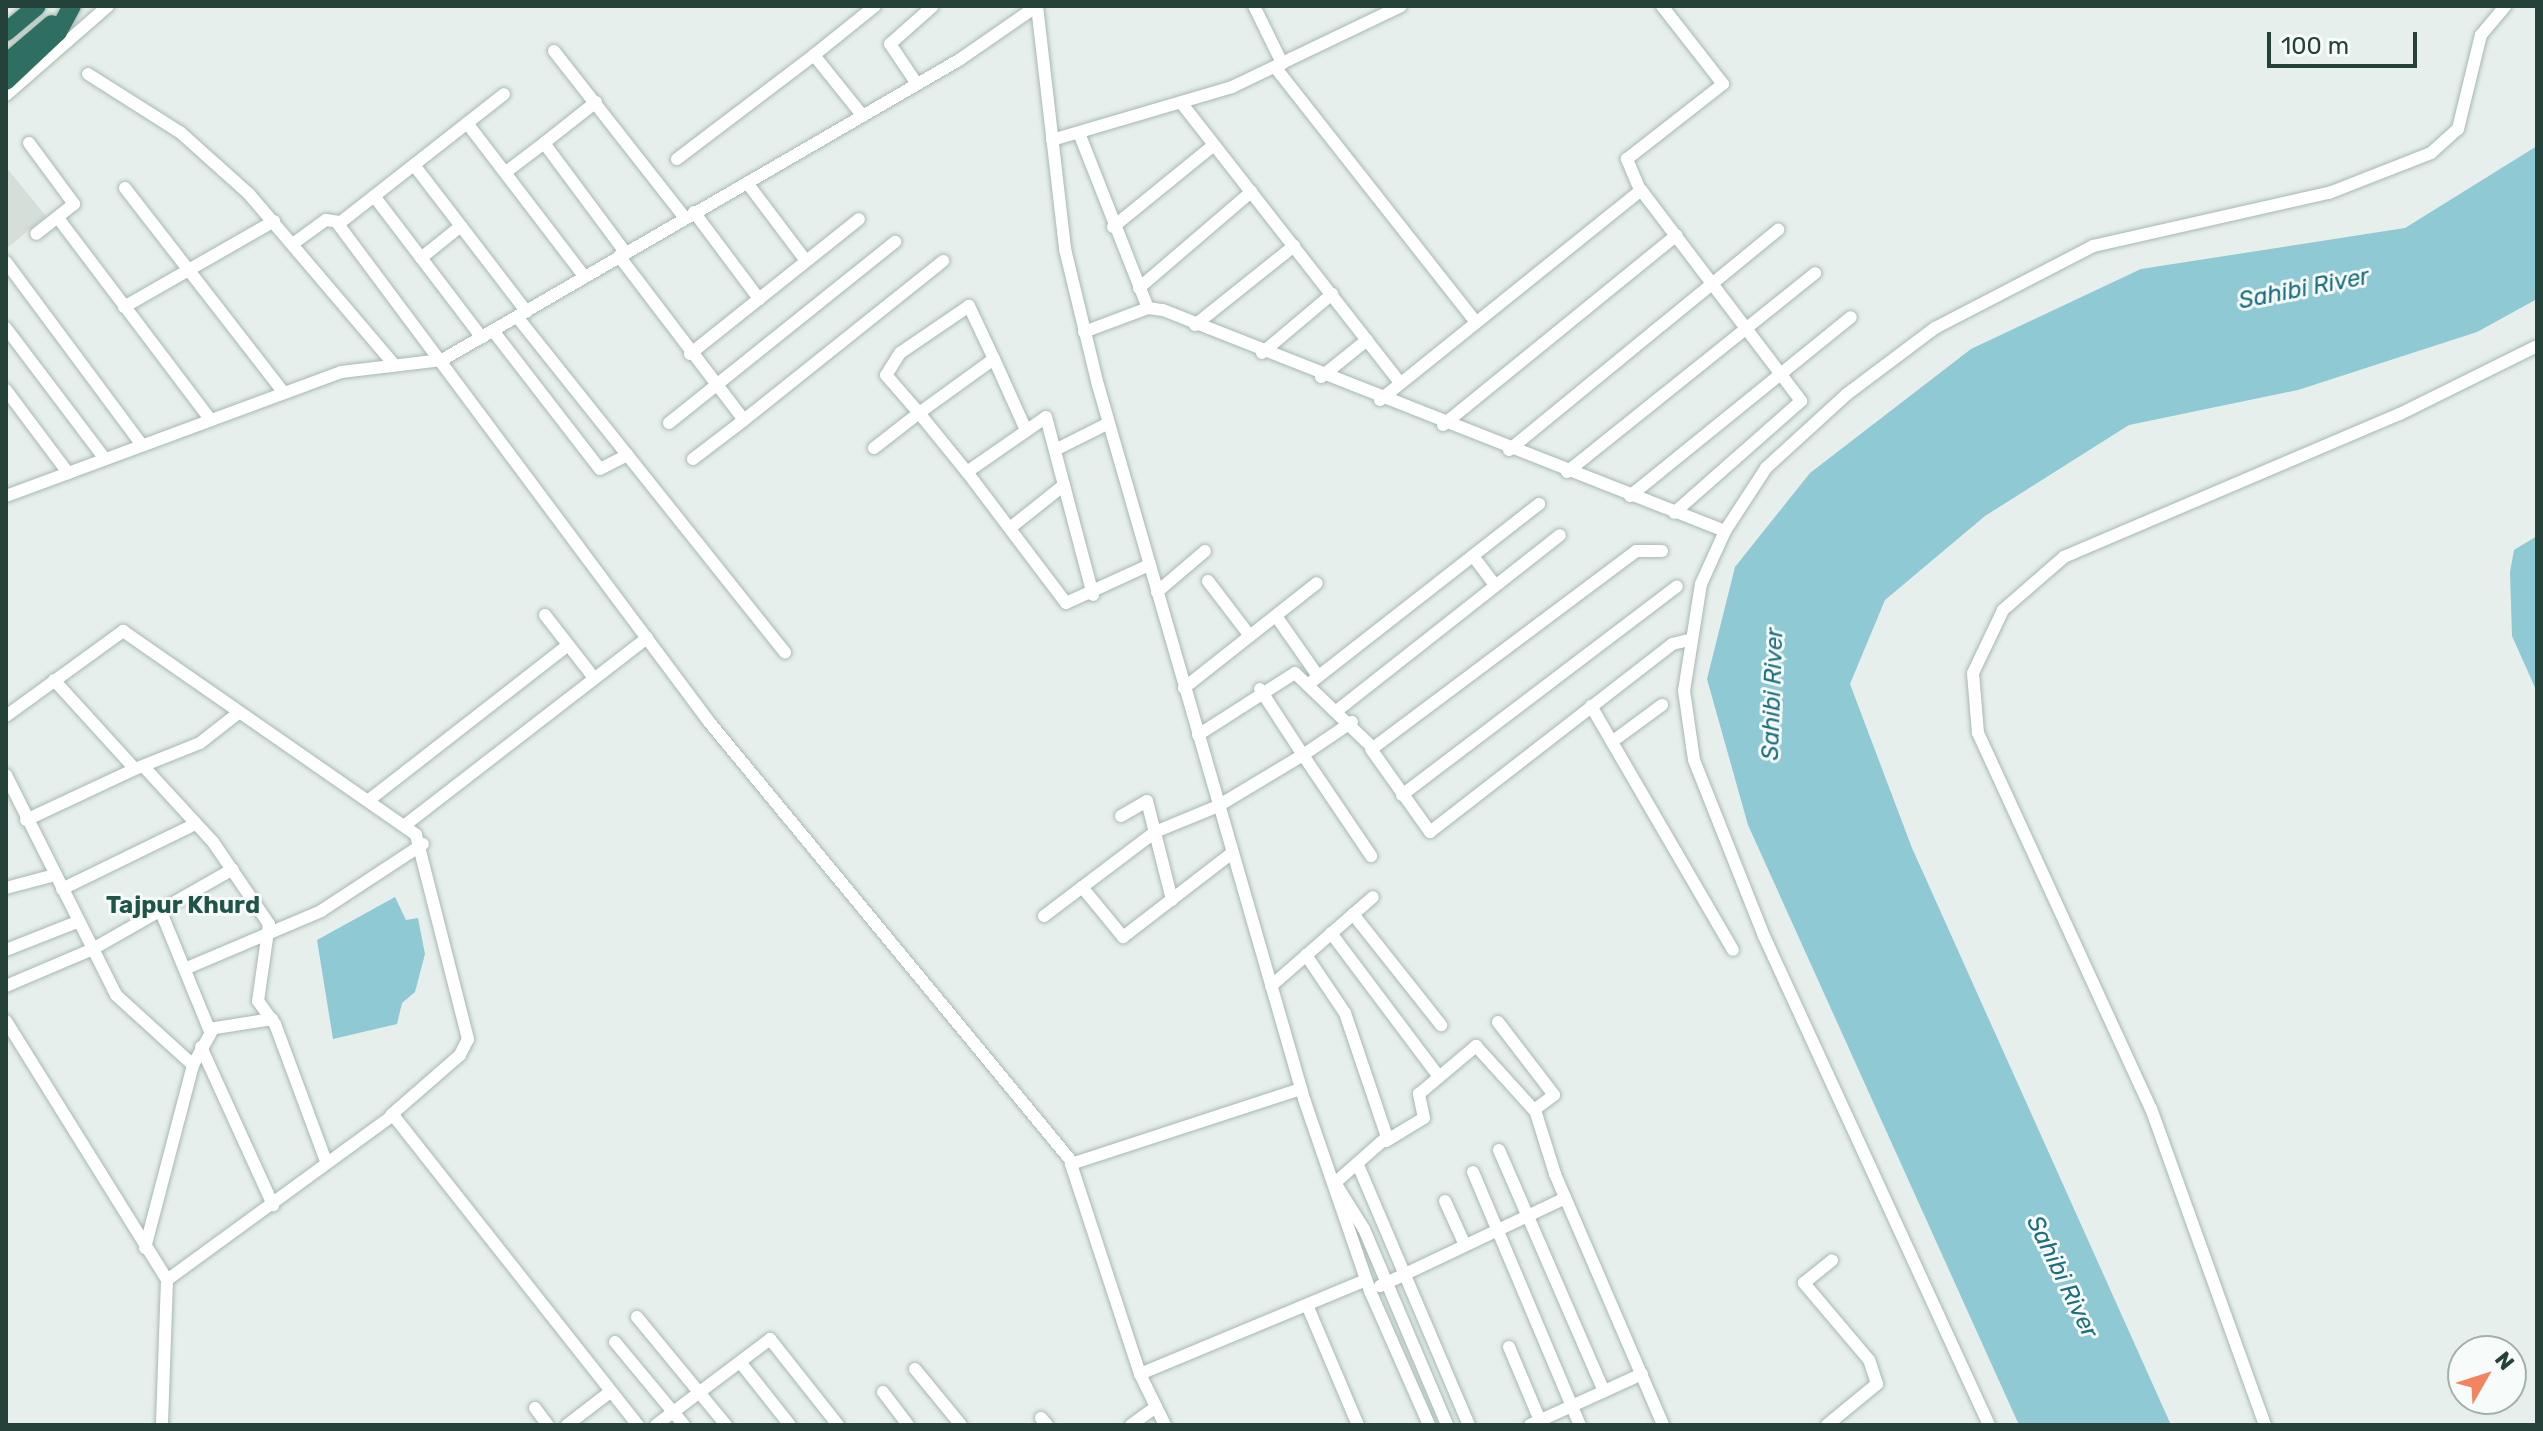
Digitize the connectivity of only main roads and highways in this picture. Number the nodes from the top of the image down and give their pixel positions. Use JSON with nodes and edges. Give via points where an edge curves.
{"nodes":[{"id":1,"x":72,"y":6,"type":"edge"},
{"id":2,"x":36,"y":7,"type":"edge"},
{"id":3,"x":6,"y":13,"type":"edge"},
{"id":4,"x":6,"y":32,"type":"edge"},
{"id":5,"x":6,"y":63,"type":"edge"},
{"id":6,"x":6,"y":81,"type":"edge"}],
"edges":[{"from":1,"to":5,"type":"highway"},
{"from":1,"to":6,"type":"highway","via":[[58,32]]},
{"from":2,"to":3,"type":"highway"},
{"from":2,"to":4,"type":"highway"}]}
